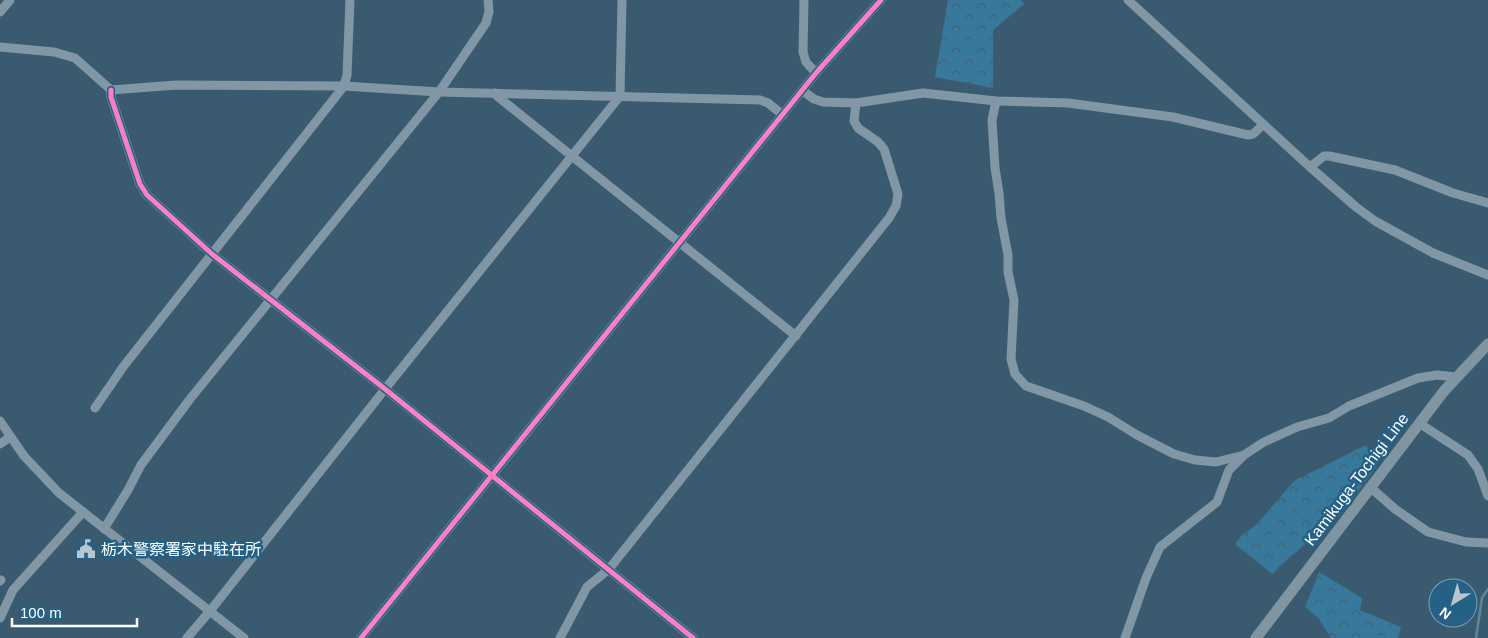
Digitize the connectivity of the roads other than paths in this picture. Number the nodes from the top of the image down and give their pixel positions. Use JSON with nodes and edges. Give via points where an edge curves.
{"nodes":[{"id":1,"x":10,"y":0,"type":"edge"},
{"id":2,"x":350,"y":0,"type":"edge"},
{"id":3,"x":488,"y":0,"type":"edge"},
{"id":4,"x":622,"y":0,"type":"edge"},
{"id":5,"x":804,"y":0,"type":"edge"},
{"id":6,"x":881,"y":0,"type":"edge"},
{"id":7,"x":1128,"y":0,"type":"edge"},
{"id":8,"x":0,"y":12,"type":"edge"},
{"id":9,"x":0,"y":47,"type":"edge"},
{"id":10,"x":816,"y":73,"type":"junction"},
{"id":11,"x":344,"y":86,"type":"junction"},
{"id":12,"x":111,"y":90,"type":"junction"},
{"id":13,"x":439,"y":92,"type":"junction"},
{"id":14,"x":802,"y":92,"type":"junction"},
{"id":15,"x":495,"y":93,"type":"junction"},
{"id":16,"x":620,"y":96,"type":"junction"},
{"id":17,"x":996,"y":101,"type":"junction"},
{"id":18,"x":856,"y":102,"type":"junction"},
{"id":19,"x":783,"y":115,"type":"junction"},
{"id":20,"x":1263,"y":125,"type":"junction"},
{"id":21,"x":573,"y":157,"type":"junction"},
{"id":22,"x":1310,"y":168,"type":"junction"},
{"id":23,"x":1488,"y":203,"type":"edge"},
{"id":24,"x":680,"y":242,"type":"junction"},
{"id":25,"x":212,"y":254,"type":"junction"},
{"id":26,"x":1488,"y":275,"type":"edge"},
{"id":27,"x":269,"y":300,"type":"junction"},
{"id":28,"x":796,"y":336,"type":"junction"},
{"id":29,"x":1488,"y":344,"type":"edge"},
{"id":30,"x":1456,"y":377,"type":"junction"},
{"id":31,"x":385,"y":389,"type":"junction"},
{"id":32,"x":95,"y":408,"type":"dead end"},
{"id":33,"x":0,"y":421,"type":"edge"},
{"id":34,"x":1419,"y":423,"type":"junction"},
{"id":35,"x":10,"y":437,"type":"junction"},
{"id":36,"x":0,"y":444,"type":"edge"},
{"id":37,"x":1244,"y":455,"type":"junction"},
{"id":38,"x":492,"y":477,"type":"junction"},
{"id":39,"x":1370,"y":487,"type":"junction"},
{"id":40,"x":1488,"y":496,"type":"edge"},
{"id":41,"x":83,"y":512,"type":"junction"},
{"id":42,"x":104,"y":529,"type":"junction"},
{"id":43,"x":1488,"y":543,"type":"edge"},
{"id":44,"x":609,"y":569,"type":"junction"},
{"id":45,"x":210,"y":611,"type":"junction"},
{"id":46,"x":0,"y":618,"type":"edge"},
{"id":47,"x":187,"y":638,"type":"edge"},
{"id":48,"x":244,"y":638,"type":"edge"},
{"id":49,"x":362,"y":638,"type":"edge"},
{"id":50,"x":560,"y":638,"type":"edge"},
{"id":51,"x":693,"y":638,"type":"edge"},
{"id":52,"x":1125,"y":638,"type":"edge"},
{"id":53,"x":1256,"y":638,"type":"edge"}],
"edges":[{"from":1,"to":8,"type":"street"},
{"from":2,"to":11,"type":"street"},
{"from":3,"to":13,"type":"street","via":[[486,23]]},
{"from":4,"to":16,"type":"street"},
{"from":5,"to":10,"type":"street","via":[[803,52],[806,62]]},
{"from":6,"to":10,"type":"street"},
{"from":7,"to":20,"type":"street"},
{"from":9,"to":12,"type":"street","via":[[54,52],[75,58]]},
{"from":10,"to":14,"type":"street"},
{"from":11,"to":12,"type":"street","via":[[176,85]]},
{"from":11,"to":13,"type":"street"},
{"from":11,"to":25,"type":"street"},
{"from":12,"to":25,"type":"street","via":[[140,184],[147,195]]},
{"from":13,"to":15,"type":"street"},
{"from":13,"to":27,"type":"street"},
{"from":14,"to":18,"type":"street","via":[[818,101]]},
{"from":14,"to":19,"type":"street"},
{"from":15,"to":16,"type":"street"},
{"from":15,"to":21,"type":"street"},
{"from":16,"to":19,"type":"street","via":[[760,100]]},
{"from":16,"to":21,"type":"street"},
{"from":17,"to":18,"type":"street","via":[[923,93]]},
{"from":17,"to":20,"type":"street","via":[[1068,103],[1161,115],[1248,135]]},
{"from":17,"to":37,"type":"street","via":[[992,120],[994,168],[1014,300],[1012,359],[1015,374],[1026,386],[1108,417],[1136,436],[1174,454],[1216,462]]},
{"from":18,"to":28,"type":"street","via":[[854,121],[858,128],[884,149],[898,194],[896,206]]},
{"from":19,"to":24,"type":"street"},
{"from":20,"to":22,"type":"street"},
{"from":21,"to":24,"type":"street"},
{"from":21,"to":31,"type":"street"},
{"from":22,"to":23,"type":"street","via":[[1324,156],[1329,156],[1395,170]]},
{"from":22,"to":26,"type":"street","via":[[1375,221],[1433,253]]},
{"from":24,"to":28,"type":"street"},
{"from":24,"to":38,"type":"street"},
{"from":25,"to":27,"type":"street"},
{"from":25,"to":32,"type":"street"},
{"from":27,"to":31,"type":"street"},
{"from":27,"to":42,"type":"street","via":[[141,465]]},
{"from":28,"to":44,"type":"street"},
{"from":29,"to":30,"type":"main road","name":"Kamikuga-Tochigi Line"},
{"from":30,"to":34,"type":"main road","name":"Kamikuga-Tochigi Line"},
{"from":30,"to":37,"type":"street","via":[[1418,378],[1328,418],[1272,438]]},
{"from":31,"to":38,"type":"street"},
{"from":31,"to":45,"type":"street"},
{"from":33,"to":35,"type":"street"},
{"from":34,"to":39,"type":"main road","name":"Kamikuga-Tochigi Line"},
{"from":34,"to":40,"type":"street","via":[[1468,455],[1478,469]]},
{"from":35,"to":36,"type":"street"},
{"from":35,"to":41,"type":"street","via":[[40,474]]},
{"from":37,"to":52,"type":"street","via":[[1229,470],[1217,502],[1160,547]]},
{"from":38,"to":44,"type":"street"},
{"from":38,"to":49,"type":"street"},
{"from":39,"to":43,"type":"street","via":[[1428,532],[1466,542]]},
{"from":39,"to":53,"type":"main road","name":"Kamikuga-Tochigi Line"},
{"from":41,"to":42,"type":"street"},
{"from":41,"to":46,"type":"street","via":[[13,590]]},
{"from":42,"to":45,"type":"street"},
{"from":44,"to":50,"type":"street","via":[[587,587]]},
{"from":44,"to":51,"type":"street"},
{"from":45,"to":47,"type":"street"},
{"from":45,"to":48,"type":"street"}]}
